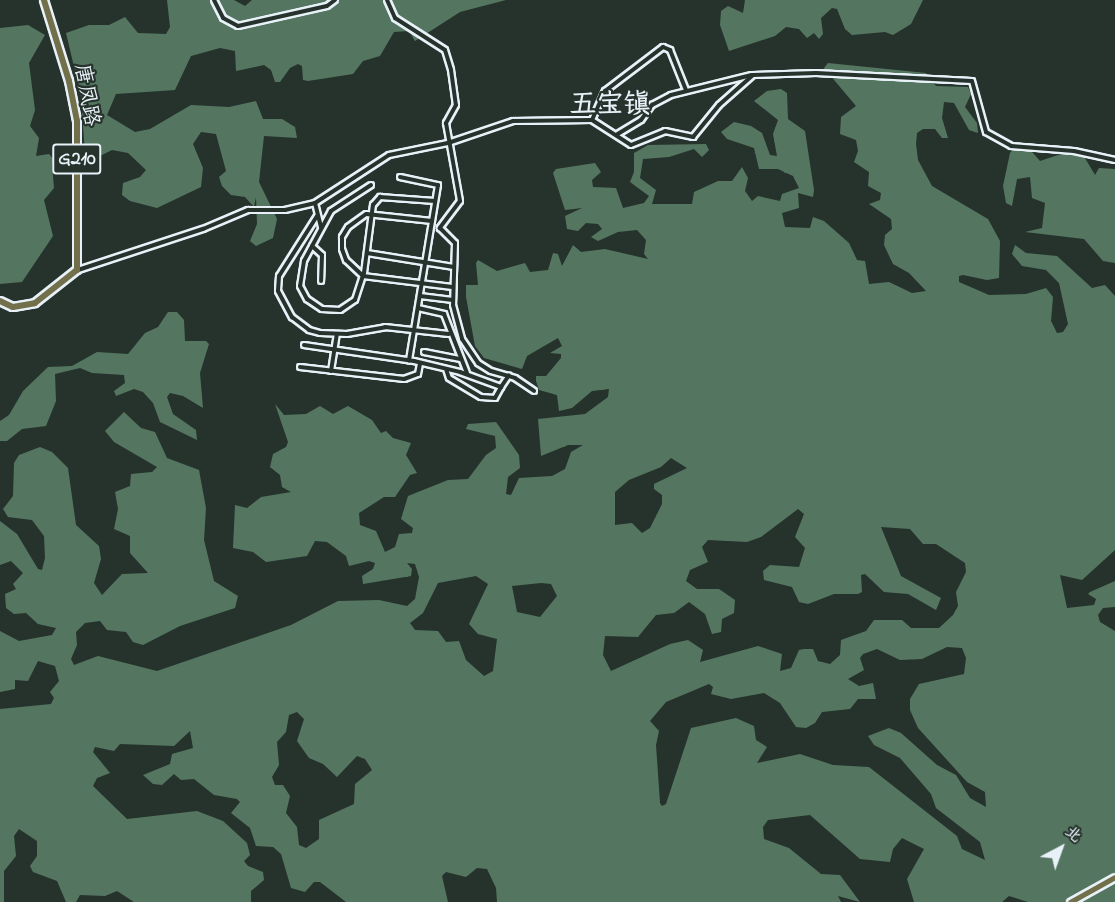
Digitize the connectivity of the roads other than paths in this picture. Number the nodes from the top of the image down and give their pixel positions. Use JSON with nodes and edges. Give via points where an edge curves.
{"nodes":[{"id":1,"x":44,"y":0,"type":"edge"},
{"id":2,"x":214,"y":0,"type":"edge"},
{"id":3,"x":335,"y":0,"type":"edge"},
{"id":4,"x":387,"y":0,"type":"edge"},
{"id":5,"x":753,"y":75,"type":"junction"},
{"id":6,"x":686,"y":90,"type":"junction"},
{"id":7,"x":592,"y":120,"type":"junction"},
{"id":8,"x":616,"y":135,"type":"junction"},
{"id":9,"x":448,"y":143,"type":"junction"},
{"id":10,"x":1115,"y":160,"type":"edge"},
{"id":11,"x":400,"y":177,"type":"dead end"},
{"id":12,"x":371,"y":185,"type":"dead end"},
{"id":13,"x":435,"y":201,"type":"junction"},
{"id":14,"x":315,"y":203,"type":"junction"},
{"id":15,"x":372,"y":213,"type":"junction"},
{"id":16,"x":317,"y":216,"type":"junction"},
{"id":17,"x":432,"y":221,"type":"junction"},
{"id":18,"x":321,"y":228,"type":"junction"},
{"id":19,"x":312,"y":246,"type":"junction"},
{"id":20,"x":367,"y":253,"type":"junction"},
{"id":21,"x":426,"y":262,"type":"junction"},
{"id":22,"x":454,"y":267,"type":"junction"},
{"id":23,"x":77,"y":270,"type":"junction"},
{"id":24,"x":363,"y":276,"type":"junction"},
{"id":25,"x":321,"y":281,"type":"dead end"},
{"id":26,"x":422,"y":283,"type":"junction"},
{"id":27,"x":452,"y":287,"type":"junction"},
{"id":28,"x":420,"y":296,"type":"junction"},
{"id":29,"x":453,"y":300,"type":"junction"},
{"id":30,"x":0,"y":302,"type":"edge"},
{"id":31,"x":418,"y":308,"type":"junction"},
{"id":32,"x":416,"y":329,"type":"junction"},
{"id":33,"x":337,"y":334,"type":"junction"},
{"id":34,"x":449,"y":334,"type":"junction"},
{"id":35,"x":304,"y":345,"type":"dead end"},
{"id":36,"x":334,"y":350,"type":"junction"},
{"id":37,"x":424,"y":352,"type":"dead end"},
{"id":38,"x":460,"y":359,"type":"junction"},
{"id":39,"x":409,"y":361,"type":"junction"},
{"id":40,"x":420,"y":364,"type":"junction"},
{"id":41,"x":300,"y":367,"type":"dead end"},
{"id":42,"x":446,"y":369,"type":"junction"},
{"id":43,"x":331,"y":371,"type":"junction"},
{"id":44,"x":467,"y":374,"type":"junction"},
{"id":45,"x":509,"y":375,"type":"junction"},
{"id":46,"x":501,"y":387,"type":"junction"},
{"id":47,"x":534,"y":391,"type":"dead end"},
{"id":48,"x":1115,"y":877,"type":"edge"},
{"id":49,"x":1070,"y":902,"type":"edge"}],
"edges":[{"from":1,"to":23,"type":"highway","name":"唐凤路","number":"G210","via":[[77,121]]},
{"from":2,"to":3,"type":"street","via":[[223,18],[238,26],[327,6]]},
{"from":4,"to":9,"type":"street","via":[[395,18],[445,50],[456,105],[446,123]]},
{"from":5,"to":6,"type":"street"},
{"from":5,"to":8,"type":"street","via":[[719,105],[693,137],[665,130],[631,145]]},
{"from":5,"to":10,"type":"street","via":[[816,73],[972,81],[986,132],[1011,146],[1074,151]]},
{"from":6,"to":7,"type":"street","via":[[670,50],[663,47],[605,91]]},
{"from":6,"to":8,"type":"street","via":[[652,105],[641,120]]},
{"from":7,"to":8,"type":"street"},
{"from":7,"to":9,"type":"street","via":[[529,118]]},
{"from":9,"to":14,"type":"street","via":[[389,155]]},
{"from":9,"to":22,"type":"street","via":[[460,201],[440,228],[455,243]]},
{"from":11,"to":13,"type":"street","via":[[437,183]]},
{"from":12,"to":18,"type":"street","via":[[338,205]]},
{"from":13,"to":15,"type":"street","via":[[383,195],[373,205]]},
{"from":13,"to":17,"type":"street"},
{"from":14,"to":16,"type":"street"},
{"from":14,"to":23,"type":"street","via":[[285,210],[248,210],[204,229]]},
{"from":15,"to":17,"type":"street"},
{"from":15,"to":20,"type":"street"},
{"from":15,"to":24,"type":"street","via":[[356,219],[342,237],[346,260]]},
{"from":16,"to":18,"type":"street"},
{"from":16,"to":33,"type":"street","via":[[282,270],[278,291],[292,317],[309,330]]},
{"from":17,"to":21,"type":"street"},
{"from":18,"to":19,"type":"street"},
{"from":19,"to":24,"type":"street","via":[[304,261],[300,286],[314,304],[334,311],[345,308],[355,300]]},
{"from":19,"to":25,"type":"street","via":[[322,255]]},
{"from":20,"to":21,"type":"street"},
{"from":20,"to":24,"type":"street"},
{"from":21,"to":22,"type":"street"},
{"from":21,"to":26,"type":"street"},
{"from":22,"to":27,"type":"street"},
{"from":23,"to":30,"type":"highway","via":[[35,303],[13,307]]},
{"from":24,"to":26,"type":"street"},
{"from":26,"to":27,"type":"street"},
{"from":26,"to":28,"type":"street"},
{"from":27,"to":29,"type":"street"},
{"from":28,"to":29,"type":"street"},
{"from":28,"to":31,"type":"street"},
{"from":29,"to":45,"type":"street","via":[[468,349],[491,371]]},
{"from":31,"to":32,"type":"street"},
{"from":31,"to":34,"type":"street","via":[[444,314]]},
{"from":32,"to":33,"type":"street","via":[[385,327]]},
{"from":32,"to":34,"type":"street"},
{"from":32,"to":39,"type":"street"},
{"from":33,"to":36,"type":"street"},
{"from":34,"to":38,"type":"street"},
{"from":35,"to":36,"type":"street"},
{"from":36,"to":39,"type":"street"},
{"from":36,"to":43,"type":"street"},
{"from":37,"to":38,"type":"street"},
{"from":38,"to":44,"type":"street"},
{"from":39,"to":40,"type":"street"},
{"from":40,"to":42,"type":"street"},
{"from":40,"to":43,"type":"street","via":[[418,374],[404,379]]},
{"from":41,"to":43,"type":"street"},
{"from":42,"to":44,"type":"street"},
{"from":42,"to":46,"type":"street","via":[[449,378],[481,397],[495,398]]},
{"from":44,"to":46,"type":"street"},
{"from":45,"to":46,"type":"street"},
{"from":45,"to":47,"type":"street"},
{"from":48,"to":49,"type":"main road"}]}
